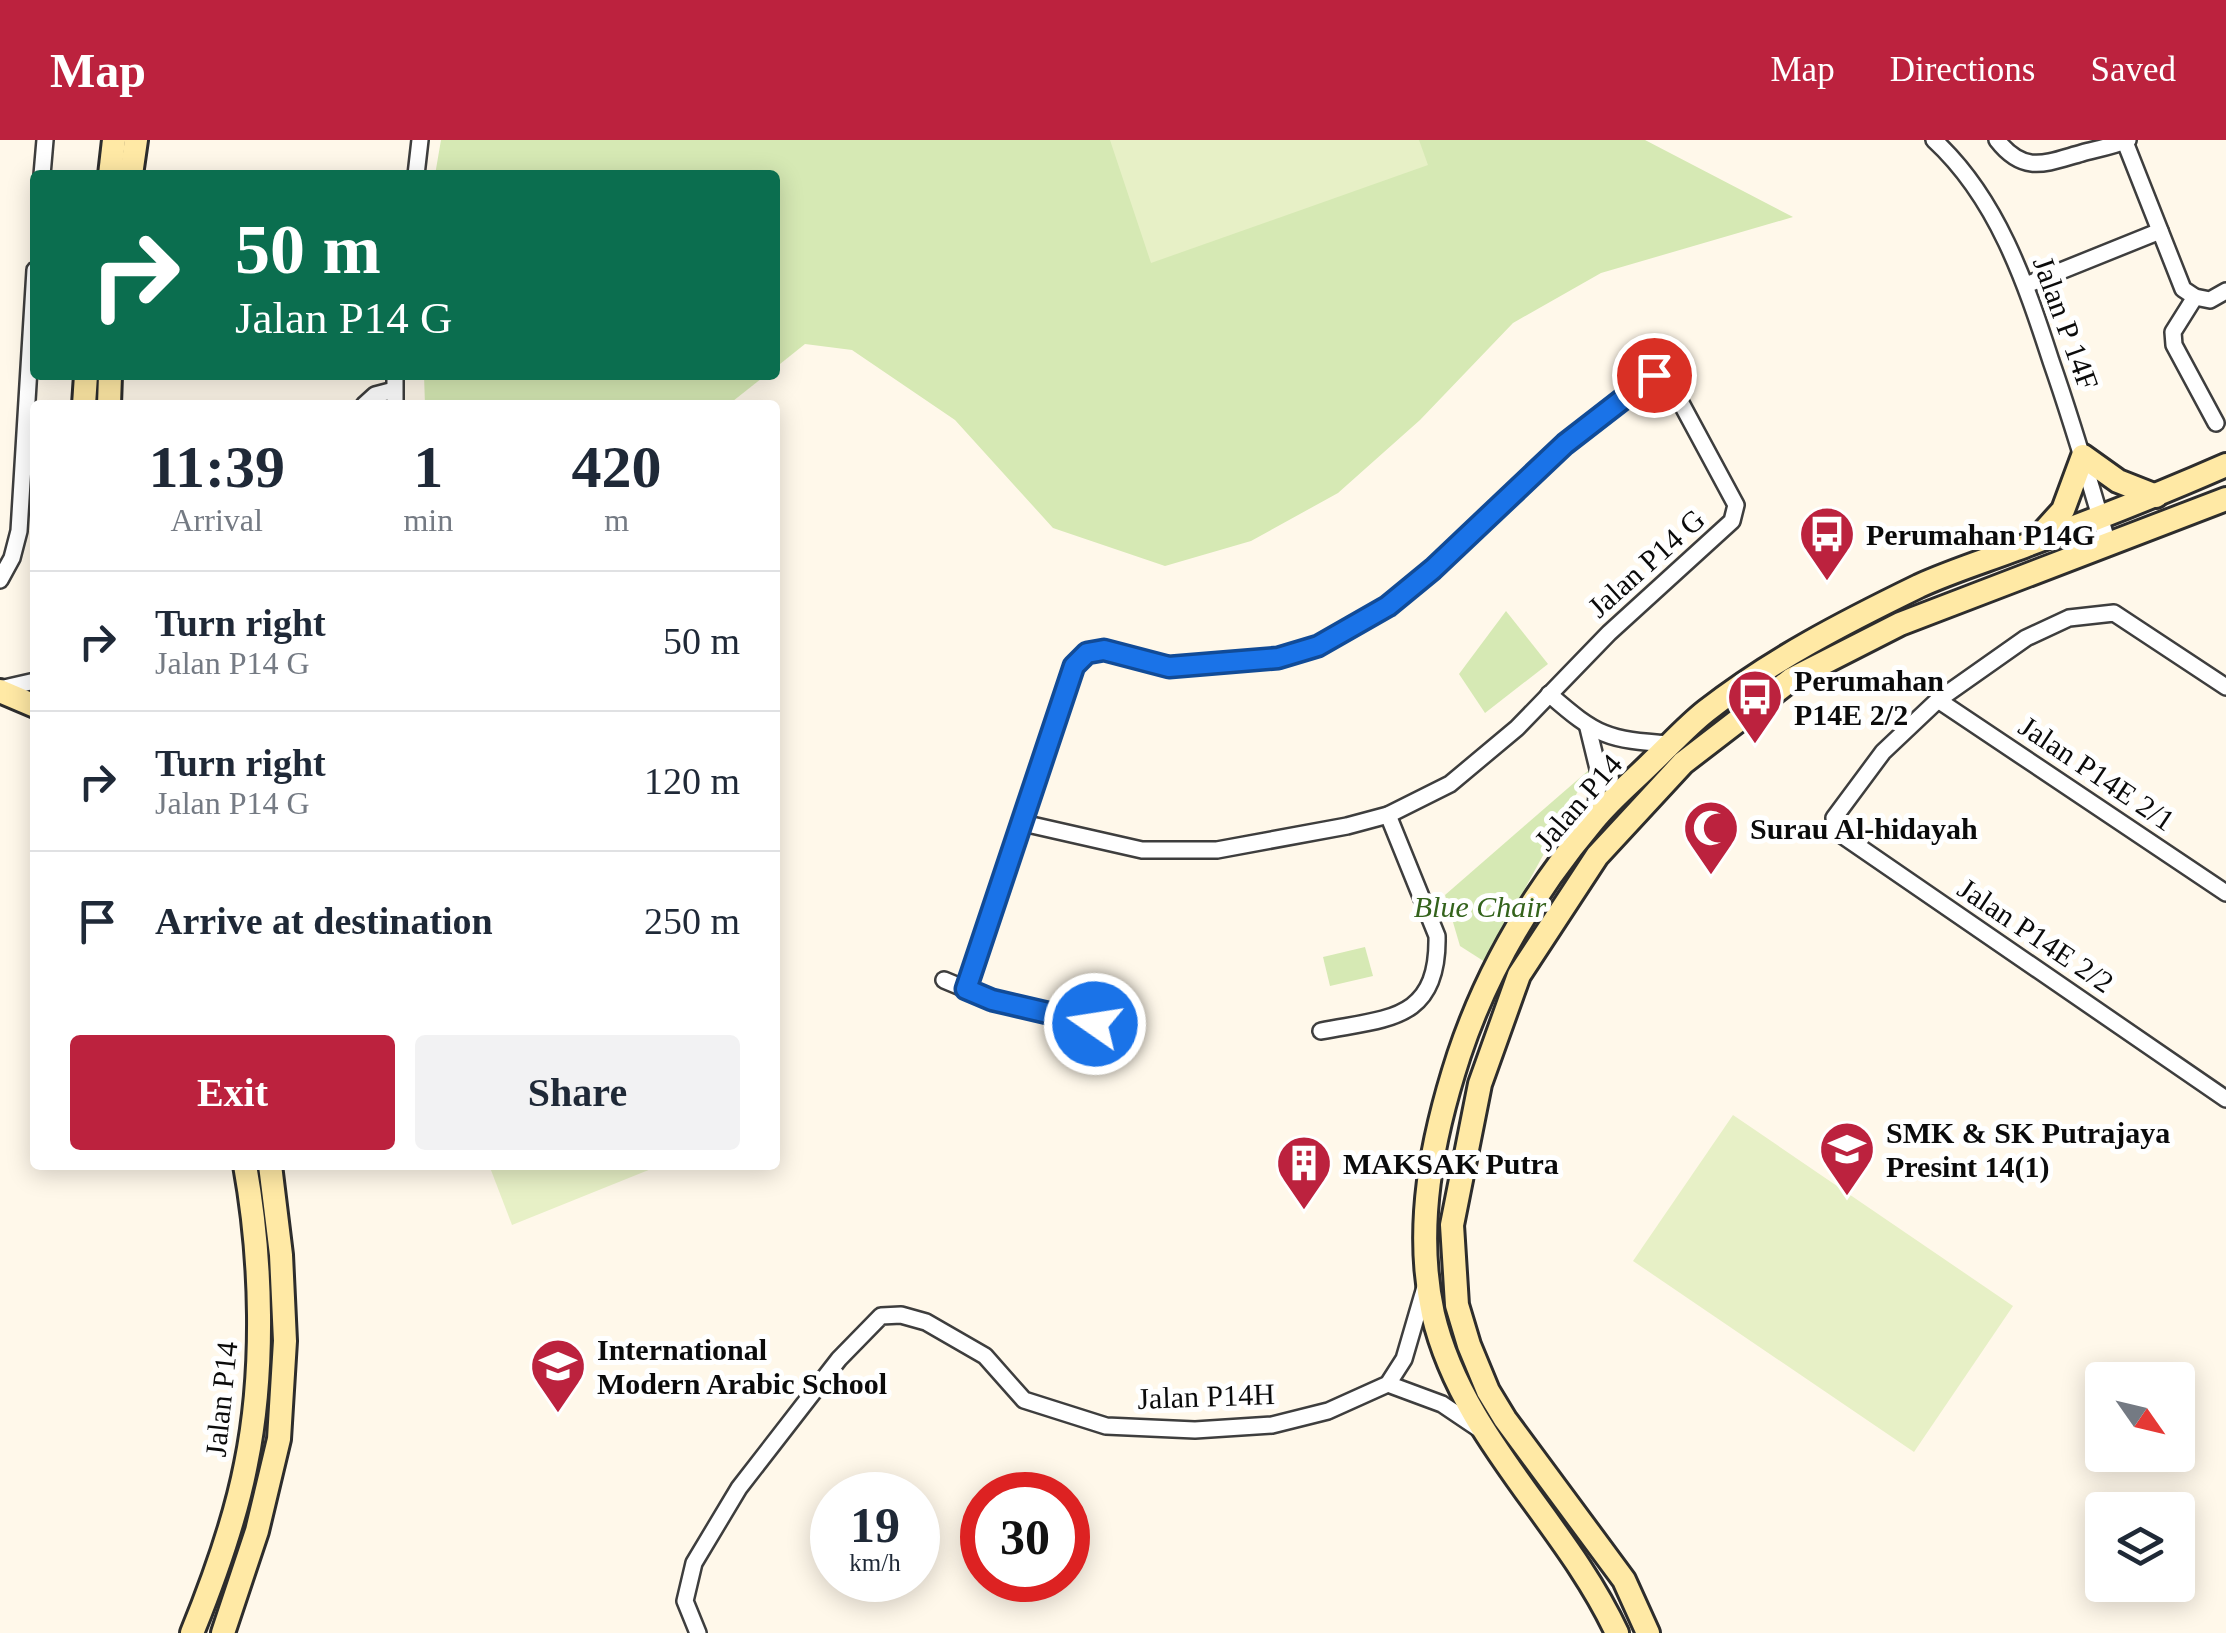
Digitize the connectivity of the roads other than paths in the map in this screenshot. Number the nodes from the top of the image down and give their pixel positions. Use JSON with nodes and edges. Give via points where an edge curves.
{"nodes":[{"id":1,"x":45,"y":140,"type":"edge"},
{"id":2,"x":114,"y":140,"type":"edge"},
{"id":3,"x":136,"y":140,"type":"edge"},
{"id":4,"x":420,"y":140,"type":"edge"},
{"id":5,"x":1934,"y":140,"type":"edge"},
{"id":6,"x":1997,"y":140,"type":"edge"},
{"id":7,"x":2126,"y":141,"type":"edge"},
{"id":8,"x":42,"y":170,"type":"edge"},
{"id":9,"x":111,"y":170,"type":"edge"},
{"id":10,"x":132,"y":170,"type":"edge"},
{"id":11,"x":417,"y":170,"type":"edge"},
{"id":12,"x":2160,"y":231,"type":"junction"},
{"id":13,"x":2026,"y":285,"type":"junction"},
{"id":14,"x":2226,"y":291,"type":"edge"},
{"id":15,"x":2195,"y":297,"type":"junction"},
{"id":16,"x":30,"y":347,"type":"edge"},
{"id":17,"x":394,"y":390,"type":"edge"},
{"id":18,"x":370,"y":400,"type":"edge"},
{"id":19,"x":2216,"y":424,"type":"dead end"},
{"id":20,"x":2083,"y":456,"type":"junction"},
{"id":21,"x":2226,"y":465,"type":"edge"},
{"id":22,"x":2156,"y":496,"type":"junction"},
{"id":23,"x":2226,"y":499,"type":"edge"},
{"id":24,"x":2100,"y":516,"type":"junction"},
{"id":25,"x":2033,"y":543,"type":"junction"},
{"id":26,"x":2108,"y":544,"type":"junction"},
{"id":27,"x":0,"y":580,"type":"edge"},
{"id":28,"x":30,"y":683,"type":"edge"},
{"id":29,"x":2226,"y":688,"type":"edge"},
{"id":30,"x":0,"y":690,"type":"edge"},
{"id":31,"x":1549,"y":694,"type":"junction"},
{"id":32,"x":1938,"y":700,"type":"junction"},
{"id":33,"x":30,"y":704,"type":"edge"},
{"id":34,"x":1588,"y":728,"type":"junction"},
{"id":35,"x":1671,"y":744,"type":"junction"},
{"id":36,"x":1388,"y":815,"type":"junction"},
{"id":37,"x":1595,"y":818,"type":"junction"},
{"id":38,"x":1023,"y":823,"type":"junction"},
{"id":39,"x":2226,"y":892,"type":"edge"},
{"id":40,"x":944,"y":980,"type":"dead end"},
{"id":41,"x":966,"y":989,"type":"junction"},
{"id":42,"x":1095,"y":1024,"type":"dead end"},
{"id":43,"x":1321,"y":1031,"type":"dead end"},
{"id":44,"x":2226,"y":1099,"type":"edge"},
{"id":45,"x":245,"y":1170,"type":"edge"},
{"id":46,"x":271,"y":1170,"type":"edge"},
{"id":47,"x":1427,"y":1278,"type":"junction"},
{"id":48,"x":1388,"y":1384,"type":"junction"},
{"id":49,"x":1482,"y":1432,"type":"junction"},
{"id":50,"x":192,"y":1633,"type":"edge"},
{"id":51,"x":223,"y":1633,"type":"edge"},
{"id":52,"x":698,"y":1633,"type":"edge"},
{"id":53,"x":1617,"y":1633,"type":"edge"},
{"id":54,"x":1648,"y":1633,"type":"edge"}],
"edges":[{"from":1,"to":8,"type":"street"},
{"from":2,"to":9,"type":"main road"},
{"from":3,"to":10,"type":"main road"},
{"from":4,"to":11,"type":"street"},
{"from":5,"to":13,"type":"street","name":"Jalan P 14F","via":[[1981,195]]},
{"from":6,"to":7,"type":"street","via":[[2008,154],[2044,165]]},
{"from":7,"to":12,"type":"street"},
{"from":12,"to":13,"type":"street"},
{"from":12,"to":15,"type":"street","via":[[2182,289]]},
{"from":13,"to":20,"type":"street","name":"Jalan P 14F"},
{"from":14,"to":15,"type":"street","via":[[2210,300]]},
{"from":15,"to":19,"type":"street","via":[[2172,332],[2174,346]]},
{"from":16,"to":27,"type":"street","via":[[18,531]]},
{"from":17,"to":18,"type":"street"},
{"from":20,"to":22,"type":"main road","via":[[2118,481]]},
{"from":20,"to":24,"type":"street","name":"Jalan P 14F"},
{"from":20,"to":25,"type":"main road","via":[[2063,510]]},
{"from":21,"to":22,"type":"main road","name":"Jalan P14"},
{"from":22,"to":24,"type":"main road","name":"Jalan P14"},
{"from":23,"to":26,"type":"main road","name":"Jalan P14"},
{"from":24,"to":25,"type":"main road","name":"Jalan P14"},
{"from":24,"to":26,"type":"street","name":"Jalan P 14F"},
{"from":25,"to":35,"type":"main road","name":"Jalan P14","via":[[1923,584],[1790,653],[1704,712]]},
{"from":26,"to":54,"type":"main road","name":"Jalan P14","via":[[1900,624],[1792,679],[1683,763],[1648,800],[1597,856],[1519,975],[1480,1084],[1452,1226],[1458,1306],[1504,1419],[1624,1580]]},
{"from":28,"to":30,"type":"street"},
{"from":29,"to":32,"type":"street","name":"Jalan P14E 2/2","via":[[2114,613],[2069,618],[2026,638]]},
{"from":30,"to":33,"type":"main road"},
{"from":31,"to":34,"type":"street"},
{"from":31,"to":36,"type":"street","name":"Jalan P14 G","via":[[1450,784]]},
{"from":31,"to":38,"type":"street","name":"Jalan P14 G","via":[[1732,521],[1736,505],[1661,374],[1565,444],[1388,606],[1318,646],[1278,658],[1169,667],[1104,650],[1087,653],[1074,666]]},
{"from":32,"to":39,"type":"street","name":"Jalan P14E 2/1"},
{"from":32,"to":44,"type":"street","name":"Jalan P14E 2/2","via":[[1883,752],[1844,802],[1834,818],[1836,831]]},
{"from":34,"to":35,"type":"street","via":[[1625,741]]},
{"from":34,"to":37,"type":"street","via":[[1599,773]]},
{"from":35,"to":37,"type":"main road","name":"Jalan P14"},
{"from":36,"to":38,"type":"street","name":"Jalan P14 G","via":[[1218,850],[1142,850]]},
{"from":36,"to":43,"type":"street","via":[[1437,936],[1428,988],[1404,1014]]},
{"from":37,"to":47,"type":"main road","name":"Jalan P14","via":[[1514,930],[1473,1012],[1430,1166]]},
{"from":38,"to":41,"type":"street","name":"Jalan P14 G"},
{"from":40,"to":41,"type":"street"},
{"from":41,"to":42,"type":"street"},
{"from":45,"to":50,"type":"main road","name":"Jalan P14","via":[[259,1326],[255,1398],[246,1464]]},
{"from":46,"to":51,"type":"main road","name":"Jalan P14","via":[[285,1341],[279,1439]]},
{"from":47,"to":48,"type":"street","via":[[1404,1358]]},
{"from":47,"to":49,"type":"main road","name":"Jalan P14","via":[[1445,1354]]},
{"from":48,"to":49,"type":"street","via":[[1442,1404]]},
{"from":48,"to":52,"type":"street","name":"Jalan P14H","via":[[1272,1426],[1106,1426],[1024,1400],[985,1356],[926,1322],[880,1316],[739,1488],[694,1562],[686,1601]]},
{"from":49,"to":53,"type":"main road","name":"Jalan P14","via":[[1556,1530]]}]}
